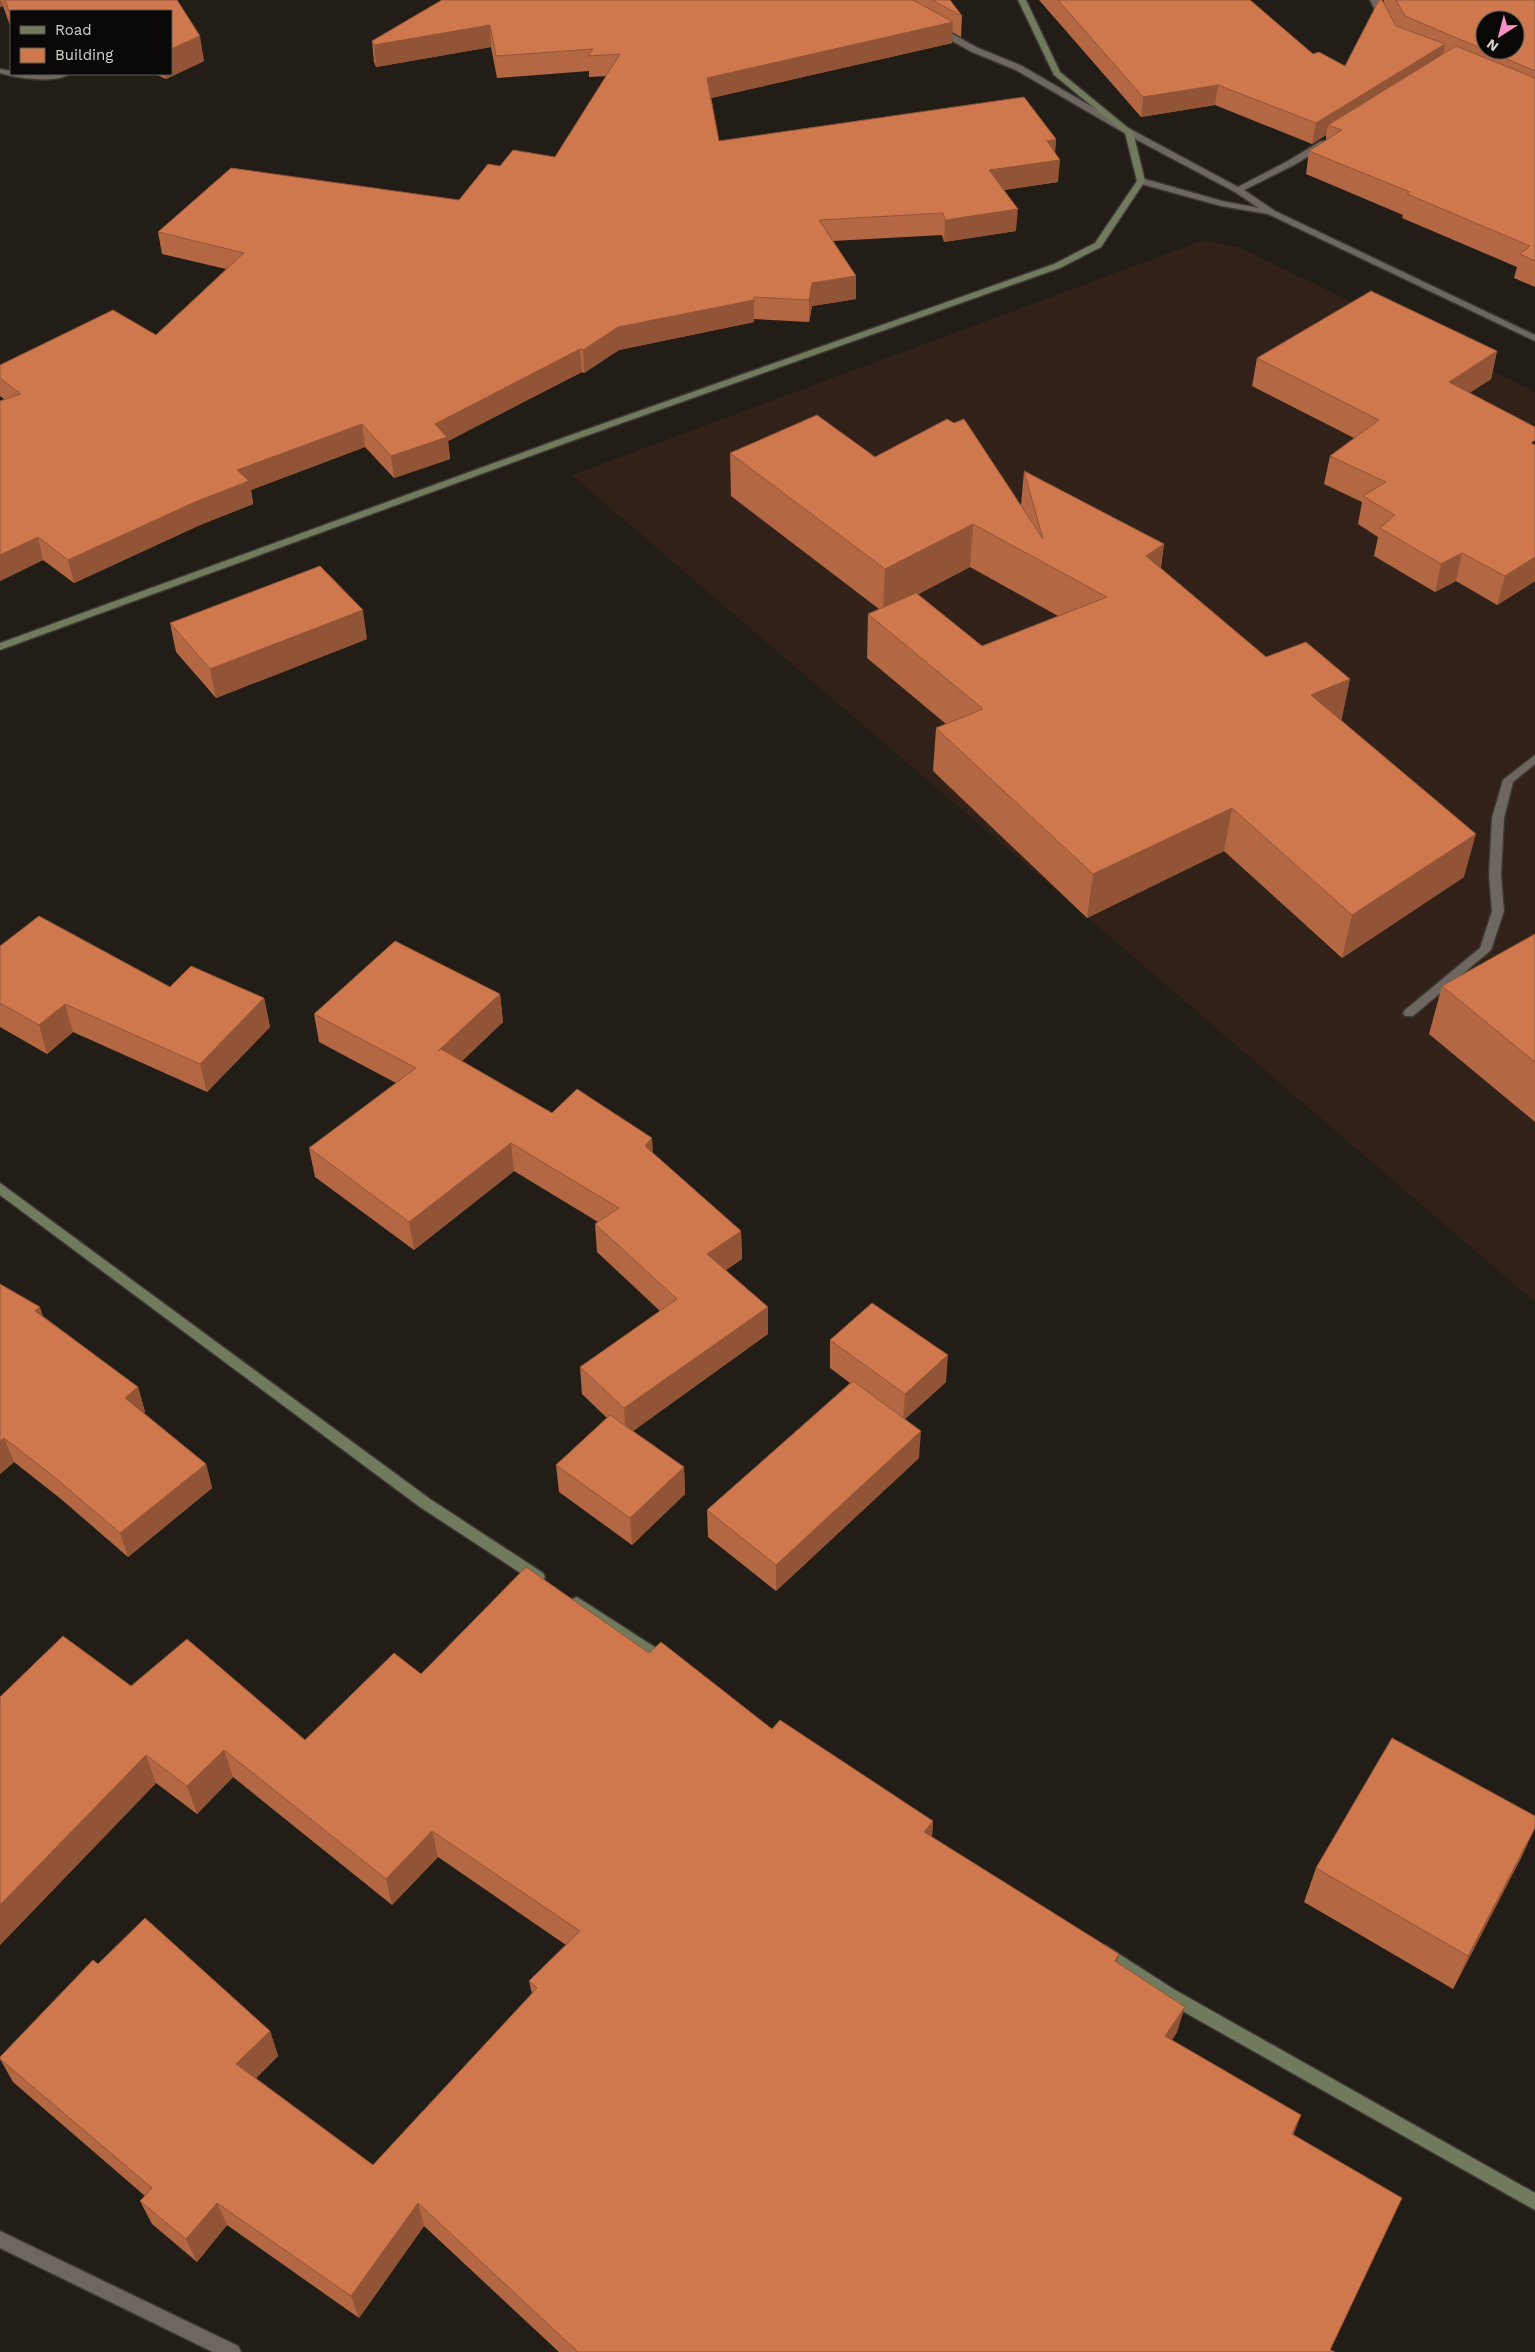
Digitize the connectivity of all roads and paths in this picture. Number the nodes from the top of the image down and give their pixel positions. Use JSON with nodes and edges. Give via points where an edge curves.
{"nodes":[{"id":1,"x":1022,"y":0,"type":"edge"},
{"id":2,"x":1374,"y":0,"type":"edge"},
{"id":3,"x":1387,"y":25,"type":"edge"},
{"id":4,"x":933,"y":27,"type":"edge"},
{"id":5,"x":14,"y":75,"type":"edge"},
{"id":6,"x":58,"y":75,"type":"edge"},
{"id":7,"x":1129,"y":132,"type":"junction"},
{"id":8,"x":1333,"y":137,"type":"edge"},
{"id":9,"x":1141,"y":181,"type":"junction"},
{"id":10,"x":1238,"y":190,"type":"junction"},
{"id":11,"x":1272,"y":213,"type":"junction"},
{"id":12,"x":1535,"y":338,"type":"edge"},
{"id":13,"x":0,"y":647,"type":"edge"},
{"id":14,"x":1535,"y":760,"type":"edge"},
{"id":15,"x":1409,"y":1012,"type":"dead end"},
{"id":16,"x":0,"y":1188,"type":"edge"},
{"id":17,"x":549,"y":1585,"type":"edge"},
{"id":18,"x":566,"y":1596,"type":"edge"},
{"id":19,"x":673,"y":1667,"type":"edge"},
{"id":20,"x":1095,"y":1946,"type":"edge"},
{"id":21,"x":1535,"y":2202,"type":"edge"},
{"id":22,"x":0,"y":2239,"type":"edge"},
{"id":23,"x":232,"y":2352,"type":"edge"}],
"edges":[{"from":1,"to":7,"type":"street","via":[[1057,73]]},
{"from":2,"to":3,"type":"street"},
{"from":4,"to":7,"type":"street","via":[[975,50],[1019,68]]},
{"from":5,"to":6,"type":"street"},
{"from":7,"to":9,"type":"street"},
{"from":7,"to":10,"type":"street"},
{"from":8,"to":10,"type":"street"},
{"from":9,"to":11,"type":"street"},
{"from":9,"to":13,"type":"street","via":[[1098,245],[1057,266],[499,464]]},
{"from":10,"to":11,"type":"street"},
{"from":11,"to":12,"type":"street"},
{"from":14,"to":15,"type":"street","via":[[1508,780],[1498,818],[1495,875],[1498,910],[1485,950]]},
{"from":16,"to":17,"type":"street","via":[[425,1503]]},
{"from":18,"to":19,"type":"street"},
{"from":20,"to":21,"type":"street","via":[[1169,1995]]},
{"from":22,"to":23,"type":"street"}]}
